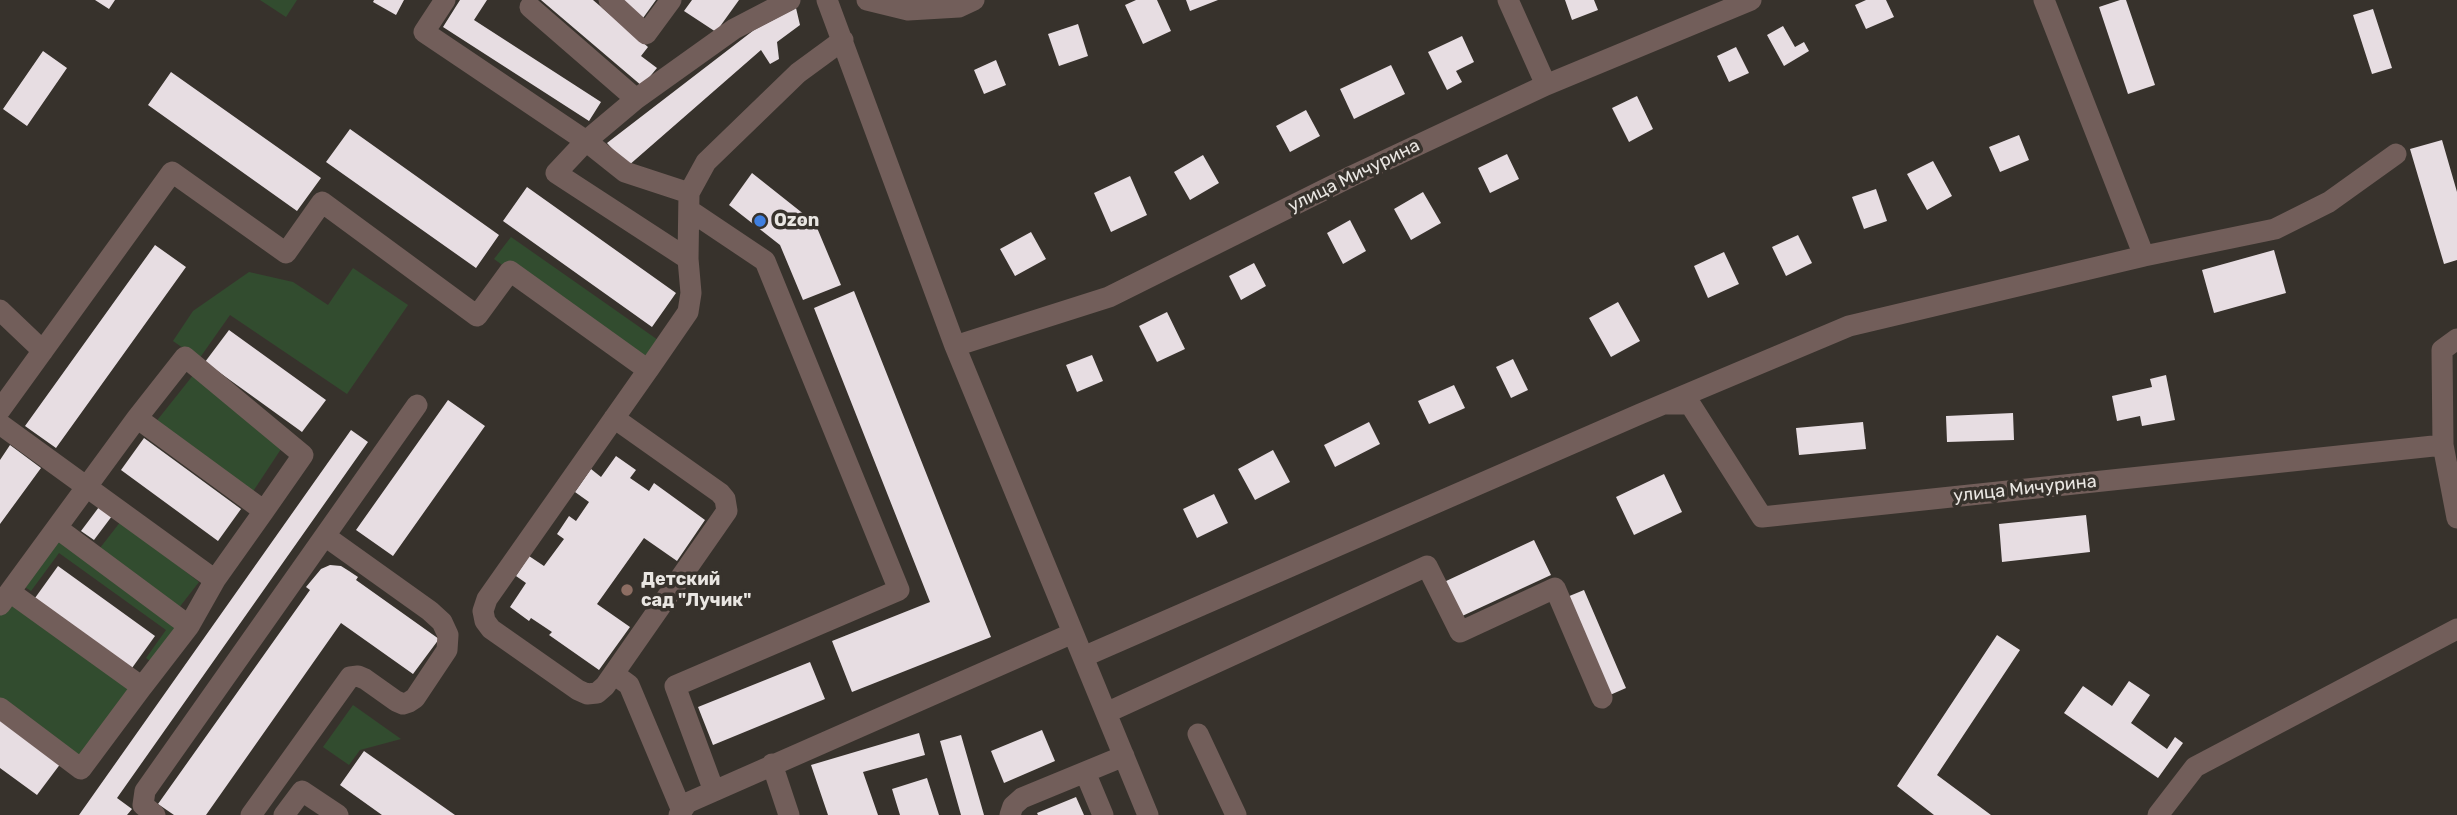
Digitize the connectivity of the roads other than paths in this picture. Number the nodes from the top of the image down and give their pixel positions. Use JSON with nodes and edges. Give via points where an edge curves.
{"nodes":[{"id":1,"x":445,"y":0,"type":"edge"},
{"id":2,"x":609,"y":0,"type":"edge"},
{"id":3,"x":671,"y":0,"type":"edge"},
{"id":4,"x":790,"y":0,"type":"edge"},
{"id":5,"x":827,"y":0,"type":"edge"},
{"id":6,"x":867,"y":0,"type":"edge"},
{"id":7,"x":974,"y":0,"type":"edge"},
{"id":8,"x":1508,"y":0,"type":"edge"},
{"id":9,"x":1751,"y":0,"type":"edge"},
{"id":10,"x":2044,"y":0,"type":"edge"},
{"id":11,"x":530,"y":7,"type":"dead end"},
{"id":12,"x":843,"y":40,"type":"junction"},
{"id":13,"x":1546,"y":85,"type":"junction"},
{"id":14,"x":636,"y":99,"type":"junction"},
{"id":15,"x":586,"y":141,"type":"junction"},
{"id":16,"x":2396,"y":154,"type":"dead end"},
{"id":17,"x":689,"y":201,"type":"junction"},
{"id":18,"x":2144,"y":256,"type":"junction"},
{"id":19,"x":688,"y":259,"type":"junction"},
{"id":20,"x":0,"y":310,"type":"edge"},
{"id":21,"x":2457,"y":339,"type":"edge"},
{"id":22,"x":956,"y":346,"type":"junction"},
{"id":23,"x":43,"y":351,"type":"junction"},
{"id":24,"x":648,"y":370,"type":"junction"},
{"id":25,"x":1668,"y":404,"type":"junction"},
{"id":26,"x":417,"y":405,"type":"dead end"},
{"id":27,"x":0,"y":410,"type":"edge"},
{"id":28,"x":137,"y":418,"type":"junction"},
{"id":29,"x":614,"y":418,"type":"junction"},
{"id":30,"x":0,"y":424,"type":"edge"},
{"id":31,"x":2444,"y":445,"type":"junction"},
{"id":32,"x":87,"y":487,"type":"junction"},
{"id":33,"x":264,"y":511,"type":"junction"},
{"id":34,"x":2457,"y":518,"type":"edge"},
{"id":35,"x":57,"y":528,"type":"junction"},
{"id":36,"x":325,"y":536,"type":"junction"},
{"id":37,"x":215,"y":580,"type":"junction"},
{"id":38,"x":5,"y":599,"type":"edge"},
{"id":39,"x":189,"y":626,"type":"junction"},
{"id":40,"x":2457,"y":629,"type":"edge"},
{"id":41,"x":1073,"y":633,"type":"junction"},
{"id":42,"x":1083,"y":657,"type":"junction"},
{"id":43,"x":614,"y":674,"type":"junction"},
{"id":44,"x":142,"y":687,"type":"junction"},
{"id":45,"x":1602,"y":698,"type":"dead end"},
{"id":46,"x":0,"y":708,"type":"edge"},
{"id":47,"x":1106,"y":713,"type":"junction"},
{"id":48,"x":1198,"y":734,"type":"dead end"},
{"id":49,"x":1124,"y":756,"type":"junction"},
{"id":50,"x":772,"y":764,"type":"junction"},
{"id":51,"x":1085,"y":772,"type":"junction"},
{"id":52,"x":713,"y":791,"type":"junction"},
{"id":53,"x":681,"y":813,"type":"edge"},
{"id":54,"x":155,"y":815,"type":"edge"},
{"id":55,"x":251,"y":815,"type":"edge"},
{"id":56,"x":284,"y":815,"type":"edge"},
{"id":57,"x":338,"y":815,"type":"edge"},
{"id":58,"x":789,"y":815,"type":"edge"},
{"id":59,"x":1010,"y":815,"type":"edge"},
{"id":60,"x":1103,"y":815,"type":"edge"},
{"id":61,"x":1148,"y":815,"type":"edge"},
{"id":62,"x":1236,"y":815,"type":"edge"},
{"id":63,"x":2158,"y":815,"type":"edge"}],
"edges":[{"from":1,"to":15,"type":"street","via":[[424,32]]},
{"from":2,"to":3,"type":"street","via":[[646,34]]},
{"from":4,"to":14,"type":"street","via":[[734,29]]},
{"from":5,"to":12,"type":"street"},
{"from":6,"to":7,"type":"street","via":[[908,10],[959,6]]},
{"from":8,"to":13,"type":"street"},
{"from":9,"to":13,"type":"street","name":"улица Мичурина"},
{"from":10,"to":18,"type":"street"},
{"from":11,"to":14,"type":"street"},
{"from":12,"to":17,"type":"street","via":[[798,73],[706,162]]},
{"from":12,"to":22,"type":"street"},
{"from":13,"to":22,"type":"street","name":"улица Мичурина","via":[[1109,297]]},
{"from":14,"to":15,"type":"street"},
{"from":15,"to":17,"type":"street","via":[[625,172]]},
{"from":15,"to":19,"type":"street","via":[[556,173]]},
{"from":16,"to":18,"type":"street","via":[[2329,202],[2275,229]]},
{"from":17,"to":19,"type":"street"},
{"from":17,"to":52,"type":"street","via":[[765,261],[898,590],[675,686]]},
{"from":18,"to":25,"type":"street","via":[[1849,326]]},
{"from":19,"to":24,"type":"street","via":[[688,312]]},
{"from":20,"to":23,"type":"street"},
{"from":21,"to":31,"type":"street","via":[[2442,350]]},
{"from":22,"to":41,"type":"street"},
{"from":23,"to":24,"type":"street","via":[[172,172],[286,253],[322,202],[477,316],[510,271]]},
{"from":23,"to":27,"type":"street"},
{"from":24,"to":29,"type":"street"},
{"from":25,"to":31,"type":"street","name":"улица Мичурина","via":[[1690,404],[1762,517]]},
{"from":25,"to":42,"type":"street"},
{"from":26,"to":36,"type":"street"},
{"from":28,"to":32,"type":"street"},
{"from":28,"to":33,"type":"street"},
{"from":28,"to":33,"type":"street","via":[[185,357],[303,455]]},
{"from":29,"to":43,"type":"street","via":[[720,493],[727,505],[723,519]]},
{"from":29,"to":43,"type":"street","via":[[486,599],[483,611],[491,628],[578,690],[597,692]]},
{"from":30,"to":32,"type":"street"},
{"from":31,"to":34,"type":"street"},
{"from":32,"to":35,"type":"street"},
{"from":32,"to":37,"type":"street"},
{"from":33,"to":37,"type":"street"},
{"from":35,"to":38,"type":"street"},
{"from":35,"to":39,"type":"street"},
{"from":36,"to":54,"type":"street","via":[[145,791],[143,805]]},
{"from":36,"to":55,"type":"street","via":[[442,622],[447,650],[423,687],[402,704],[365,679],[350,677]]},
{"from":37,"to":39,"type":"street"},
{"from":38,"to":44,"type":"street"},
{"from":39,"to":44,"type":"street"},
{"from":40,"to":63,"type":"street","via":[[2195,767]]},
{"from":41,"to":42,"type":"street"},
{"from":41,"to":50,"type":"street"},
{"from":42,"to":47,"type":"street"},
{"from":43,"to":53,"type":"street","via":[[629,685]]},
{"from":44,"to":46,"type":"street","via":[[81,769]]},
{"from":45,"to":47,"type":"street","via":[[1555,588],[1461,632],[1427,566]]},
{"from":47,"to":49,"type":"street"},
{"from":48,"to":62,"type":"street"},
{"from":49,"to":51,"type":"street"},
{"from":49,"to":61,"type":"street"},
{"from":50,"to":52,"type":"street"},
{"from":50,"to":58,"type":"street"},
{"from":51,"to":59,"type":"street","via":[[1022,798]]},
{"from":51,"to":60,"type":"street"},
{"from":52,"to":53,"type":"street","via":[[687,803]]},
{"from":56,"to":57,"type":"street","via":[[302,791]]}]}
